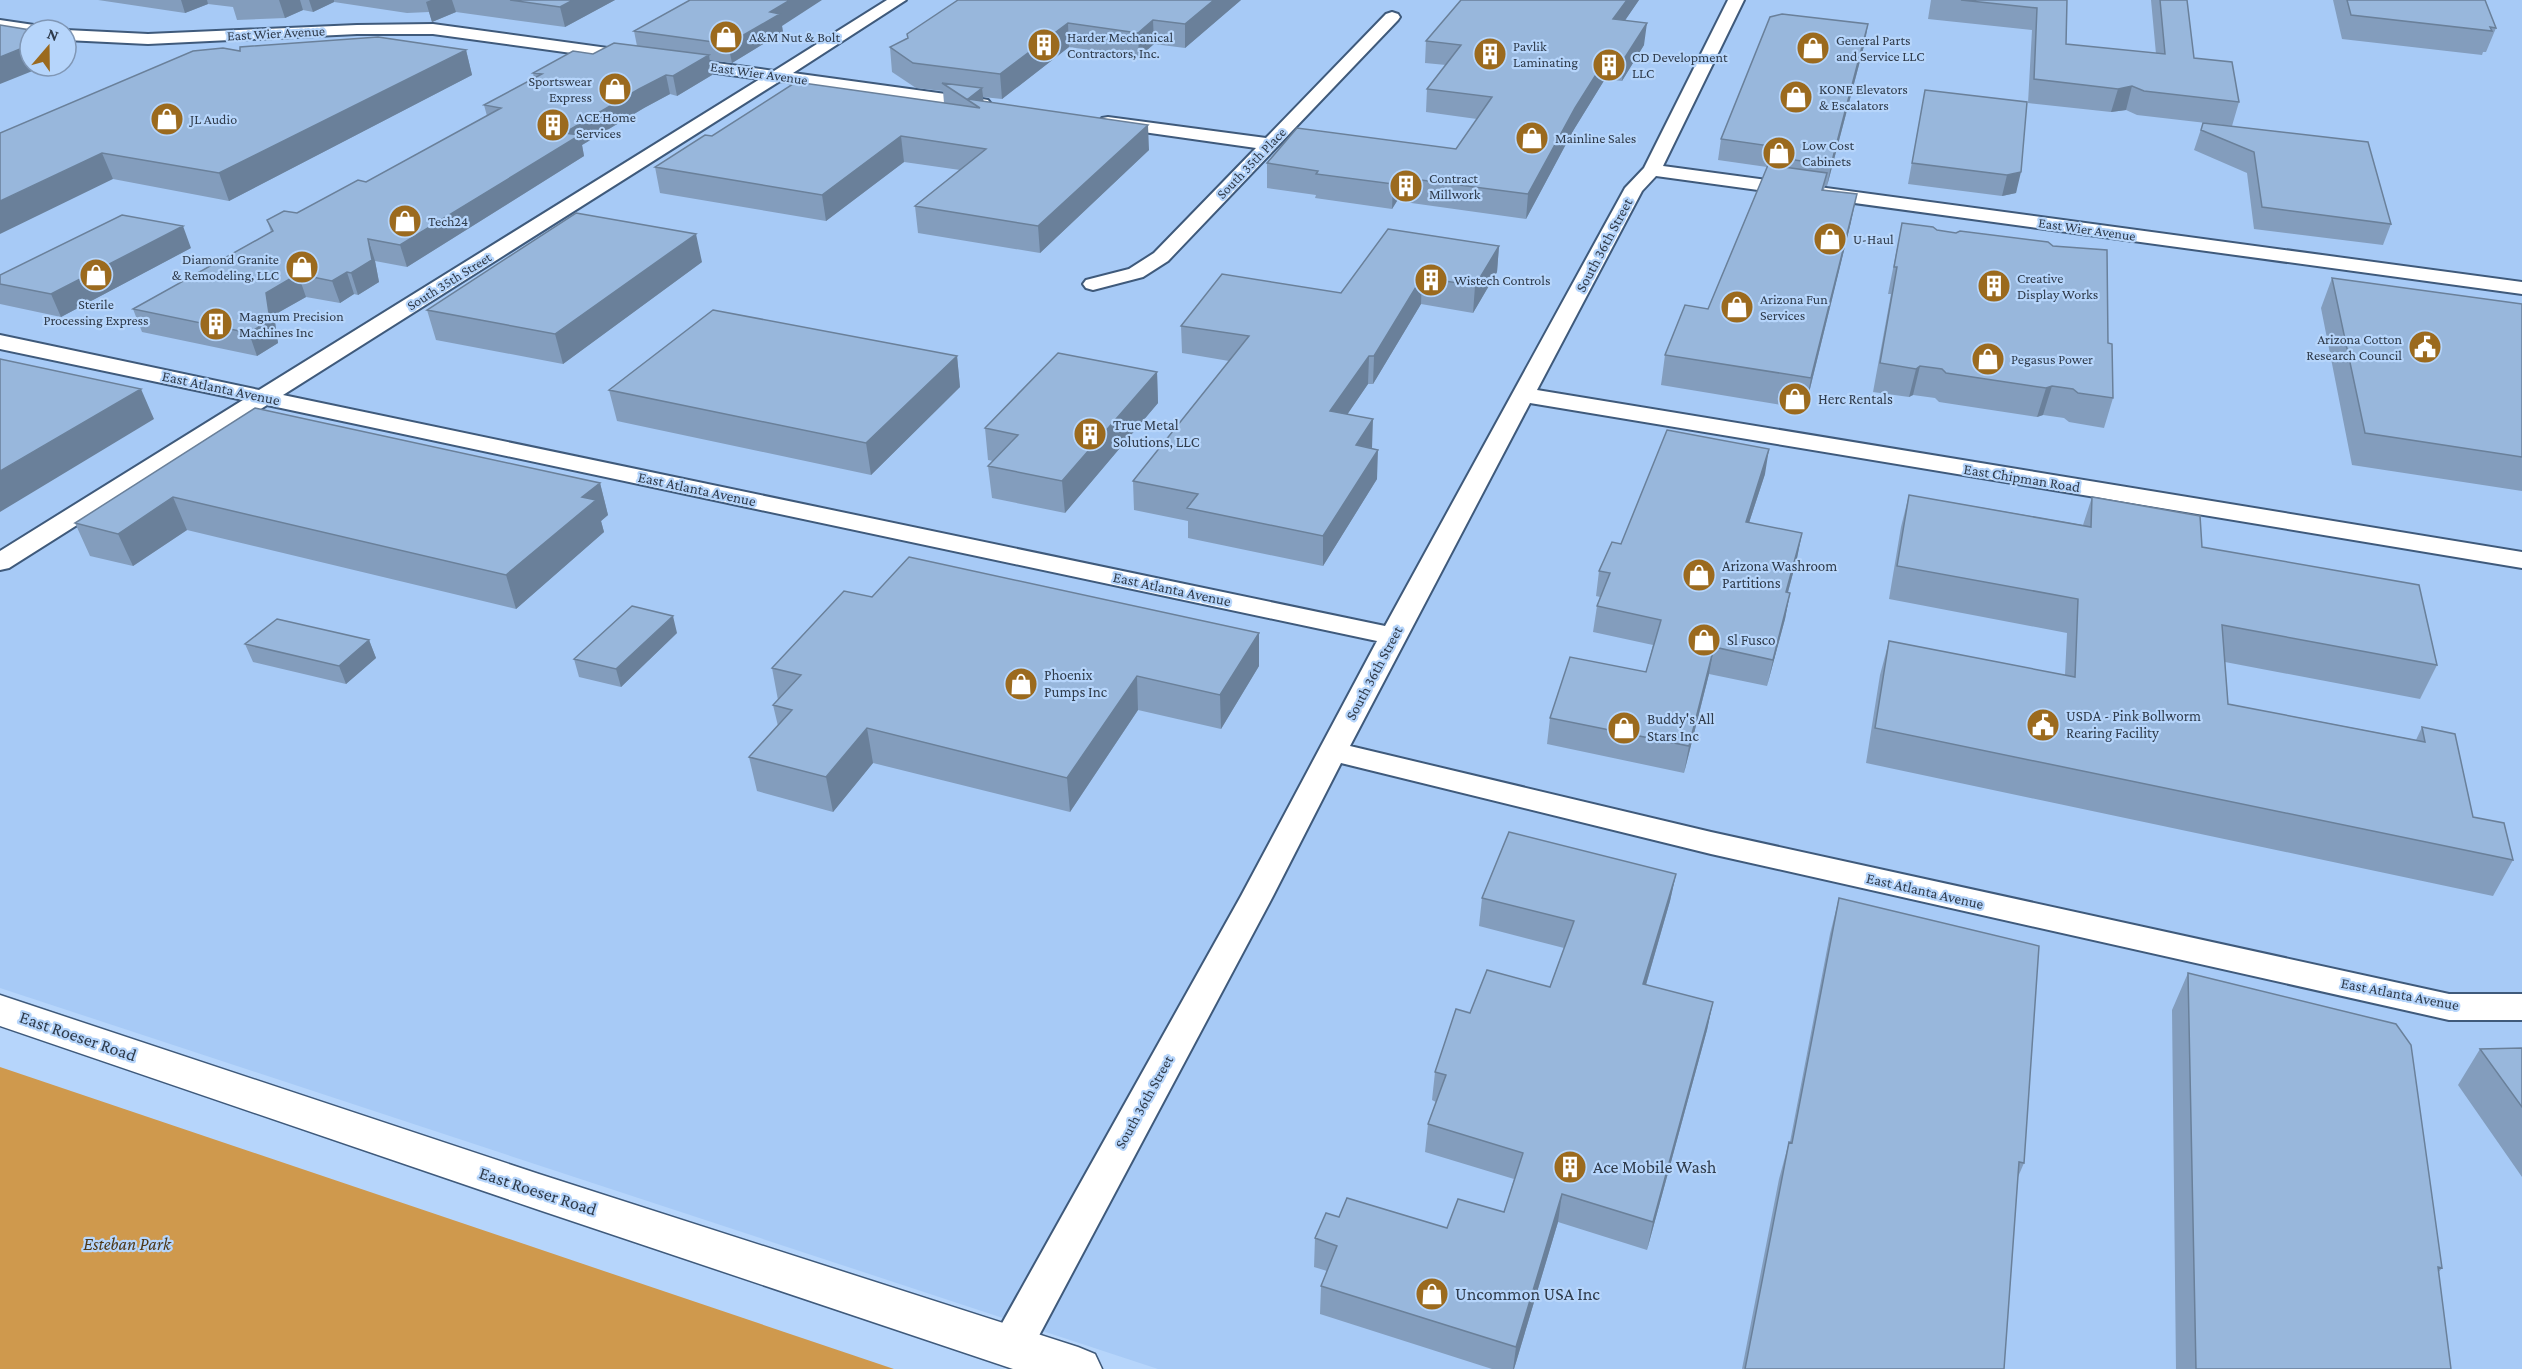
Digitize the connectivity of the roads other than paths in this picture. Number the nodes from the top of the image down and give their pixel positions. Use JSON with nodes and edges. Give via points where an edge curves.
{"nodes":[{"id":1,"x":898,"y":0,"type":"edge"},
{"id":2,"x":1736,"y":0,"type":"edge"},
{"id":3,"x":1392,"y":17,"type":"dead end"},
{"id":4,"x":0,"y":25,"type":"edge"},
{"id":5,"x":18,"y":28,"type":"edge"},
{"id":6,"x":78,"y":35,"type":"edge"},
{"id":7,"x":777,"y":76,"type":"junction"},
{"id":8,"x":994,"y":106,"type":"edge"},
{"id":9,"x":1094,"y":120,"type":"edge"},
{"id":10,"x":1270,"y":144,"type":"junction"},
{"id":11,"x":1652,"y":170,"type":"junction"},
{"id":12,"x":1093,"y":284,"type":"dead end"},
{"id":13,"x":2522,"y":288,"type":"edge"},
{"id":14,"x":0,"y":342,"type":"edge"},
{"id":15,"x":1523,"y":395,"type":"junction"},
{"id":16,"x":262,"y":397,"type":"junction"},
{"id":17,"x":2522,"y":560,"type":"edge"},
{"id":18,"x":0,"y":562,"type":"edge"},
{"id":19,"x":1394,"y":636,"type":"junction"},
{"id":20,"x":1332,"y":751,"type":"junction"},
{"id":21,"x":2522,"y":1007,"type":"edge"},
{"id":22,"x":0,"y":1010,"type":"edge"},
{"id":23,"x":1011,"y":1347,"type":"junction"},
{"id":24,"x":1078,"y":1369,"type":"edge"}],
"edges":[{"from":1,"to":7,"type":"street","name":"South 35th Street"},
{"from":2,"to":11,"type":"street","name":"South 36th Street"},
{"from":3,"to":10,"type":"street","name":"South 35th Place"},
{"from":4,"to":5,"type":"street"},
{"from":6,"to":7,"type":"street","name":"East Wier Avenue","via":[[193,38],[433,29]]},
{"from":7,"to":8,"type":"street","name":"East Wier Avenue"},
{"from":7,"to":16,"type":"street","name":"South 35th Street"},
{"from":9,"to":10,"type":"street"},
{"from":10,"to":12,"type":"street","name":"South 35th Place","via":[[1161,257],[1136,273]]},
{"from":11,"to":13,"type":"street","name":"East Wier Avenue"},
{"from":11,"to":15,"type":"street","name":"South 36th Street","via":[[1634,188]]},
{"from":14,"to":16,"type":"street","name":"East Atlanta Avenue"},
{"from":15,"to":17,"type":"street","name":"East Chipman Road"},
{"from":15,"to":19,"type":"street","name":"South 36th Street"},
{"from":16,"to":18,"type":"street","name":"South 35th Street"},
{"from":16,"to":19,"type":"street","name":"East Atlanta Avenue"},
{"from":19,"to":20,"type":"street","name":"South 36th Street"},
{"from":20,"to":21,"type":"street","name":"East Atlanta Avenue","via":[[1711,843],[2437,1004]]},
{"from":20,"to":23,"type":"street","name":"South 36th Street"},
{"from":22,"to":23,"type":"street","name":"East Roeser Road"},
{"from":23,"to":24,"type":"street","name":"East Roeser Road"}]}
